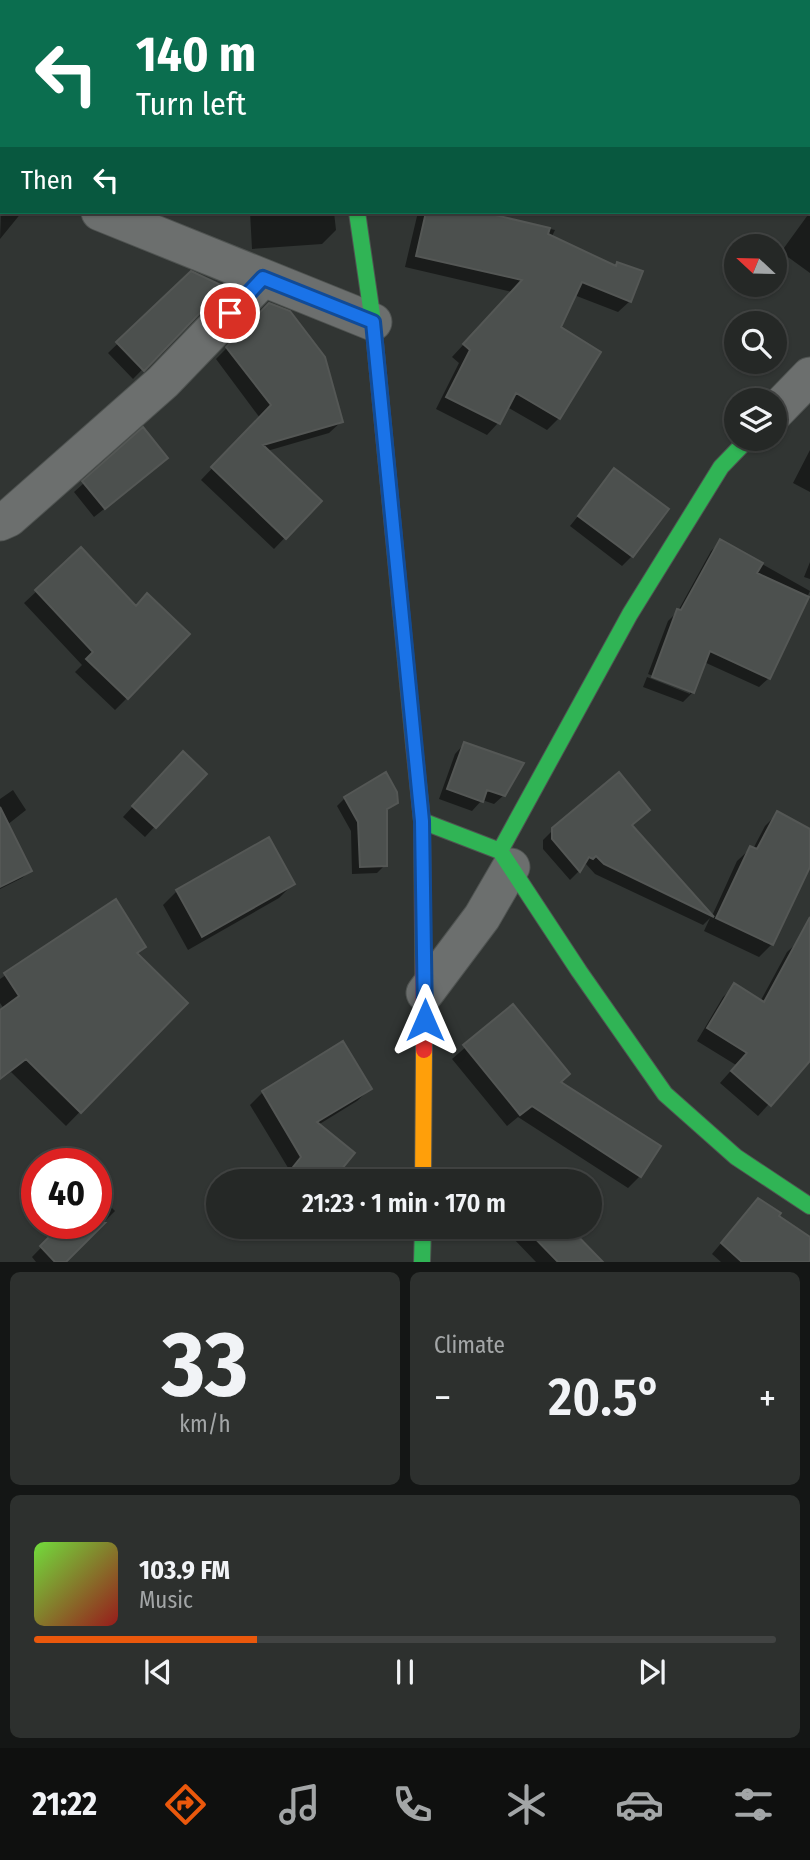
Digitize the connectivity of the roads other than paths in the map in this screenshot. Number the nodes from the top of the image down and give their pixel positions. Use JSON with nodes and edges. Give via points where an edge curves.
{"nodes":[{"id":1,"x":105,"y":214,"type":"edge"},
{"id":2,"x":357,"y":214,"type":"edge"},
{"id":3,"x":263,"y":278,"type":"junction"},
{"id":4,"x":373,"y":322,"type":"junction"},
{"id":5,"x":810,"y":376,"type":"edge"},
{"id":6,"x":787,"y":400,"type":"edge"},
{"id":7,"x":736,"y":451,"type":"edge"},
{"id":8,"x":0,"y":522,"type":"edge"},
{"id":9,"x":422,"y":821,"type":"junction"},
{"id":10,"x":505,"y":859,"type":"junction"},
{"id":11,"x":425,"y":993,"type":"junction"},
{"id":12,"x":423,"y":1169,"type":"edge"},
{"id":13,"x":810,"y":1206,"type":"edge"},
{"id":14,"x":422,"y":1239,"type":"edge"},
{"id":15,"x":422,"y":1262,"type":"edge"}],
"edges":[{"from":1,"to":3,"type":"street"},
{"from":2,"to":4,"type":"street"},
{"from":3,"to":4,"type":"street"},
{"from":3,"to":8,"type":"street","via":[[163,382]]},
{"from":4,"to":9,"type":"street"},
{"from":5,"to":6,"type":"street"},
{"from":7,"to":10,"type":"street","via":[[721,467],[630,614]]},
{"from":9,"to":10,"type":"street"},
{"from":9,"to":11,"type":"street"},
{"from":10,"to":11,"type":"street","via":[[482,917]]},
{"from":10,"to":13,"type":"street","via":[[666,1094],[736,1157]]},
{"from":11,"to":12,"type":"street"},
{"from":14,"to":15,"type":"street"}]}
